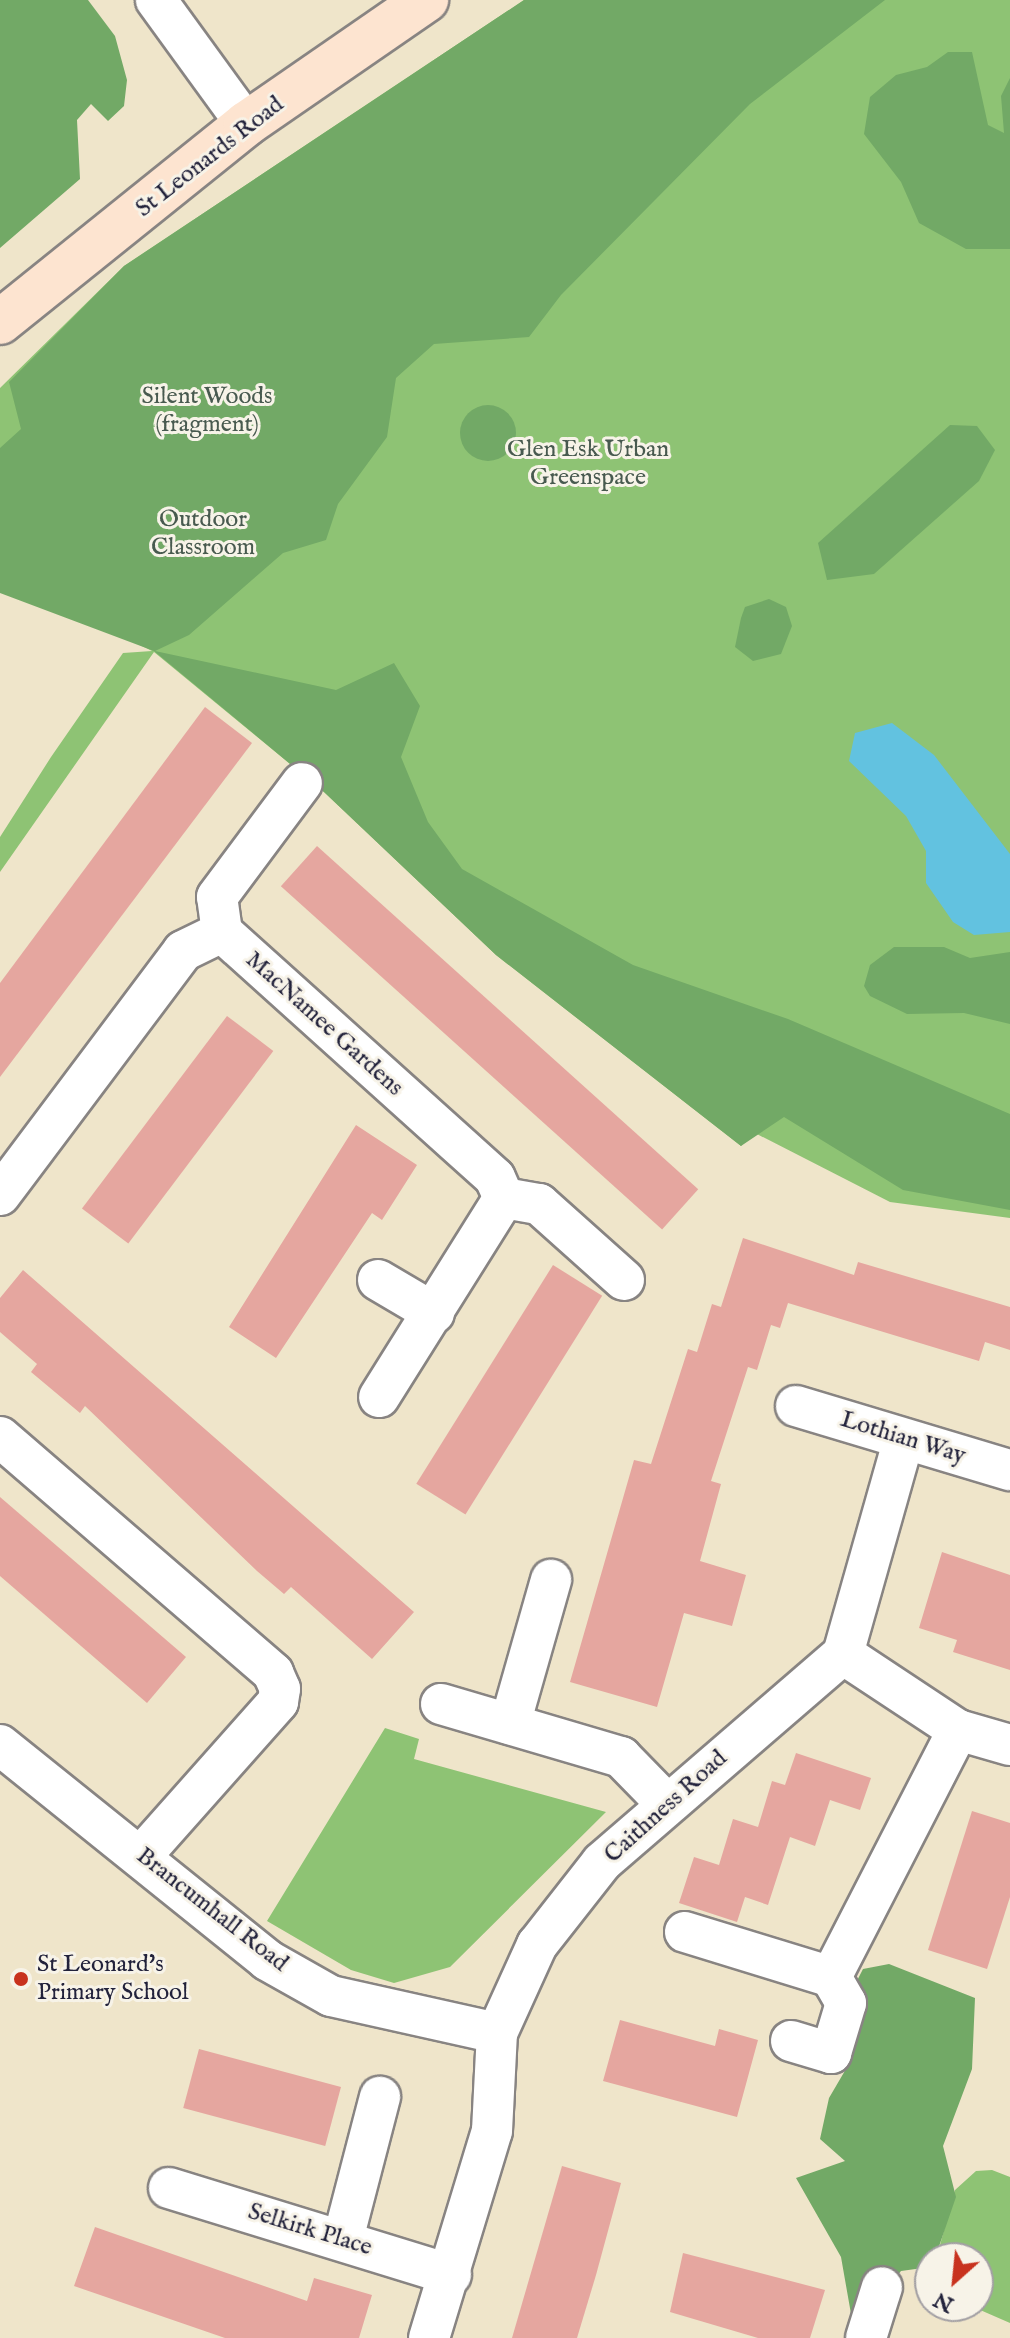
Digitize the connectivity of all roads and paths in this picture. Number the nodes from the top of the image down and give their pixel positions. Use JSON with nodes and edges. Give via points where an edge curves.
{"nodes":[{"id":1,"x":156,"y":0,"type":"edge"},
{"id":2,"x":426,"y":0,"type":"edge"},
{"id":3,"x":246,"y":124,"type":"junction"},
{"id":4,"x":0,"y":322,"type":"edge"},
{"id":5,"x":302,"y":783,"type":"dead end"},
{"id":6,"x":222,"y":932,"type":"junction"},
{"id":7,"x":0,"y":1195,"type":"edge"},
{"id":8,"x":504,"y":1198,"type":"junction"},
{"id":9,"x":378,"y":1280,"type":"dead end"},
{"id":10,"x":624,"y":1280,"type":"dead end"},
{"id":11,"x":434,"y":1313,"type":"junction"},
{"id":12,"x":379,"y":1397,"type":"dead end"},
{"id":13,"x":796,"y":1406,"type":"dead end"},
{"id":14,"x":0,"y":1437,"type":"edge"},
{"id":15,"x":904,"y":1439,"type":"junction"},
{"id":16,"x":1010,"y":1470,"type":"edge"},
{"id":17,"x":551,"y":1580,"type":"dead end"},
{"id":18,"x":843,"y":1654,"type":"junction"},
{"id":19,"x":441,"y":1704,"type":"dead end"},
{"id":20,"x":510,"y":1724,"type":"junction"},
{"id":21,"x":958,"y":1730,"type":"junction"},
{"id":22,"x":0,"y":1745,"type":"edge"},
{"id":23,"x":1010,"y":1745,"type":"edge"},
{"id":24,"x":667,"y":1804,"type":"junction"},
{"id":25,"x":142,"y":1855,"type":"junction"},
{"id":26,"x":685,"y":1932,"type":"dead end"},
{"id":27,"x":831,"y":1977,"type":"junction"},
{"id":28,"x":497,"y":2033,"type":"junction"},
{"id":29,"x":791,"y":2041,"type":"dead end"},
{"id":30,"x":380,"y":2097,"type":"dead end"},
{"id":31,"x":169,"y":2188,"type":"dead end"},
{"id":32,"x":343,"y":2239,"type":"junction"},
{"id":33,"x":451,"y":2275,"type":"junction"},
{"id":34,"x":882,"y":2287,"type":"dead end"},
{"id":35,"x":429,"y":2338,"type":"edge"},
{"id":36,"x":866,"y":2338,"type":"edge"}],
"edges":[{"from":1,"to":3,"type":"street"},
{"from":2,"to":3,"type":"street","name":"St Leonards Road"},
{"from":3,"to":4,"type":"street","name":"St Leonards Road"},
{"from":5,"to":6,"type":"street","via":[[217,897]]},
{"from":6,"to":7,"type":"street","via":[[183,951]]},
{"from":6,"to":8,"type":"street","name":"MacNamee Gardens","via":[[495,1178]]},
{"from":8,"to":10,"type":"street","via":[[539,1204]]},
{"from":8,"to":11,"type":"street"},
{"from":9,"to":11,"type":"street"},
{"from":11,"to":12,"type":"street"},
{"from":13,"to":15,"type":"street","name":"Lothian Way"},
{"from":14,"to":25,"type":"street","via":[[273,1673],[280,1689],[278,1702]]},
{"from":15,"to":16,"type":"street","name":"Lothian Way"},
{"from":15,"to":18,"type":"street"},
{"from":17,"to":20,"type":"street"},
{"from":18,"to":21,"type":"street"},
{"from":18,"to":24,"type":"street","name":"Caithness Road"},
{"from":19,"to":20,"type":"street"},
{"from":20,"to":24,"type":"street","via":[[621,1757]]},
{"from":21,"to":23,"type":"street"},
{"from":21,"to":27,"type":"street"},
{"from":22,"to":25,"type":"street","name":"Brancumhall Road"},
{"from":24,"to":28,"type":"street","name":"Caithness Road","via":[[602,1862],[537,1945]]},
{"from":25,"to":28,"type":"street","name":"Brancumhall Road","via":[[267,1960],[331,1996]]},
{"from":26,"to":27,"type":"street"},
{"from":27,"to":29,"type":"street","via":[[846,2003],[831,2053]]},
{"from":28,"to":33,"type":"street","name":"Caithness Road","via":[[492,2131]]},
{"from":30,"to":32,"type":"street"},
{"from":31,"to":32,"type":"street","name":"Selkirk Place"},
{"from":32,"to":33,"type":"street","name":"Selkirk Place"},
{"from":33,"to":35,"type":"street","name":"Caithness Road"},
{"from":34,"to":36,"type":"street"}]}
